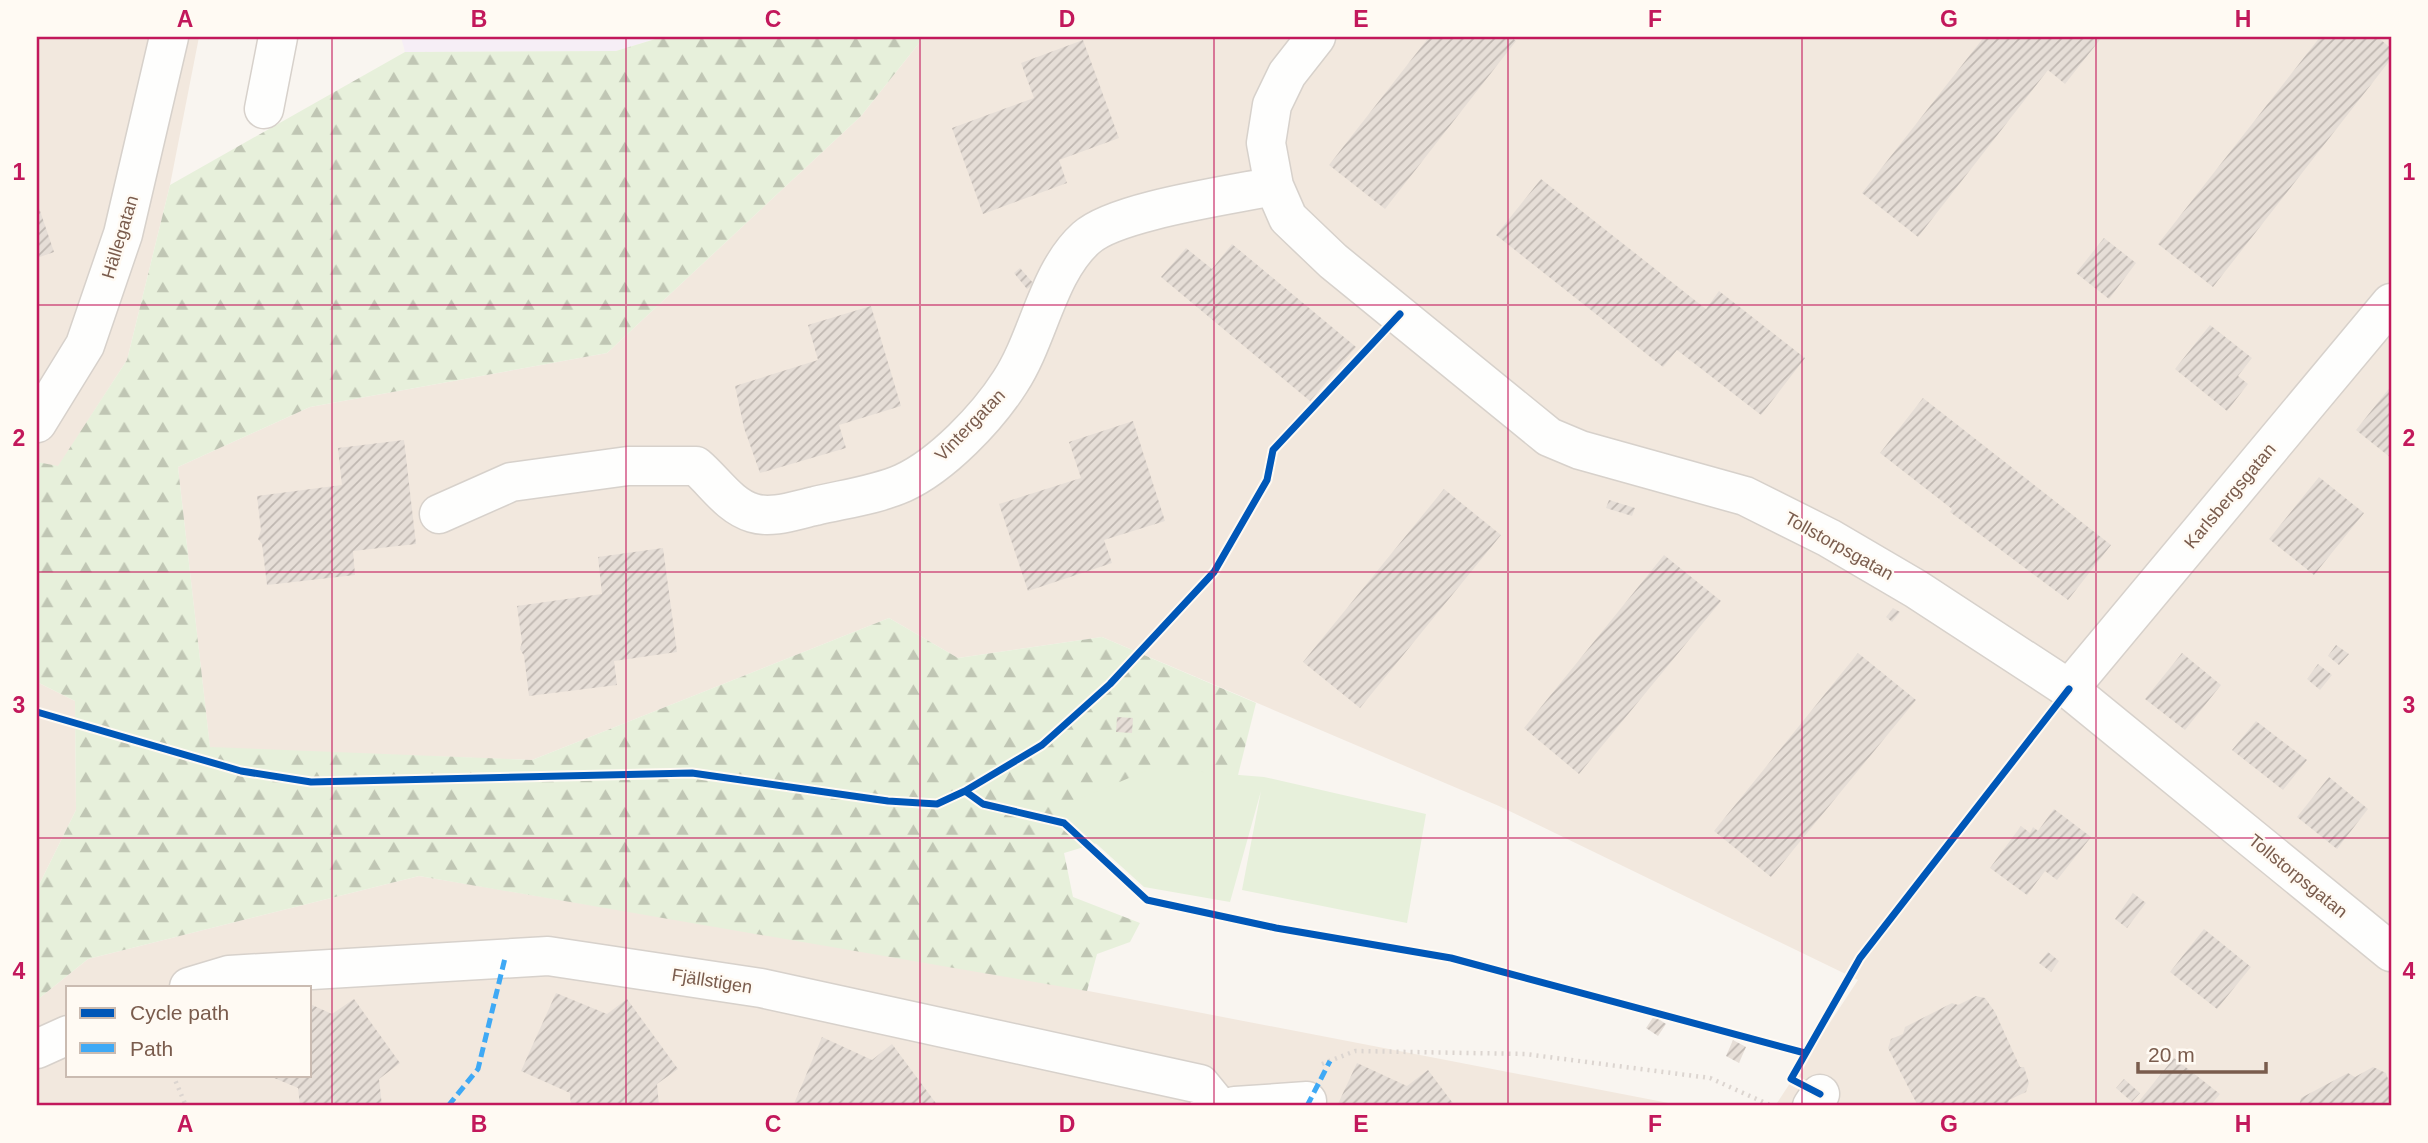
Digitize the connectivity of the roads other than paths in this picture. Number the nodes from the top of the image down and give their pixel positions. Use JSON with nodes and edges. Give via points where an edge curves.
{"nodes":[{"id":1,"x":169,"y":37,"type":"edge"},
{"id":2,"x":278,"y":37,"type":"edge"},
{"id":3,"x":1316,"y":37,"type":"edge"},
{"id":4,"x":264,"y":109,"type":"dead end"},
{"id":5,"x":1274,"y":186,"type":"junction"},
{"id":6,"x":2391,"y":303,"type":"edge"},
{"id":7,"x":37,"y":423,"type":"edge"},
{"id":8,"x":439,"y":514,"type":"dead end"},
{"id":9,"x":2069,"y":689,"type":"junction"},
{"id":10,"x":2391,"y":952,"type":"edge"},
{"id":11,"x":192,"y":986,"type":"edge"},
{"id":12,"x":66,"y":1036,"type":"edge"},
{"id":13,"x":37,"y":1049,"type":"edge"},
{"id":14,"x":1313,"y":1083,"type":"road end"},
{"id":15,"x":1218,"y":1106,"type":"edge"},
{"id":16,"x":1235,"y":1106,"type":"edge"}],
"edges":[{"from":1,"to":7,"type":"street","name":"Hällegatan","via":[[115,258],[85,345]]},
{"from":2,"to":4,"type":"street"},
{"from":3,"to":5,"type":"street","via":[[1287,74],[1272,105],[1266,143]]},
{"from":5,"to":8,"type":"street","name":"Vintergatan","via":[[1117,219],[1087,236],[1063,265],[1010,383],[970,431],[936,462],[902,483],[779,514],[753,513],[726,497],[696,466],[628,466],[511,482]]},
{"from":5,"to":9,"type":"street","name":"Tollstorpsgatan","via":[[1288,218],[1333,261],[1549,437],[1580,450],[1745,496],[1916,589]]},
{"from":6,"to":9,"type":"street","name":"Karlsbergsgatan"},
{"from":9,"to":10,"type":"street","name":"Tollstorpsgatan"},
{"from":11,"to":15,"type":"street","name":"Fjällstigen","via":[[229,975],[548,956],[761,988],[1200,1084]]},
{"from":12,"to":13,"type":"street"},
{"from":14,"to":16,"type":"street"}]}
